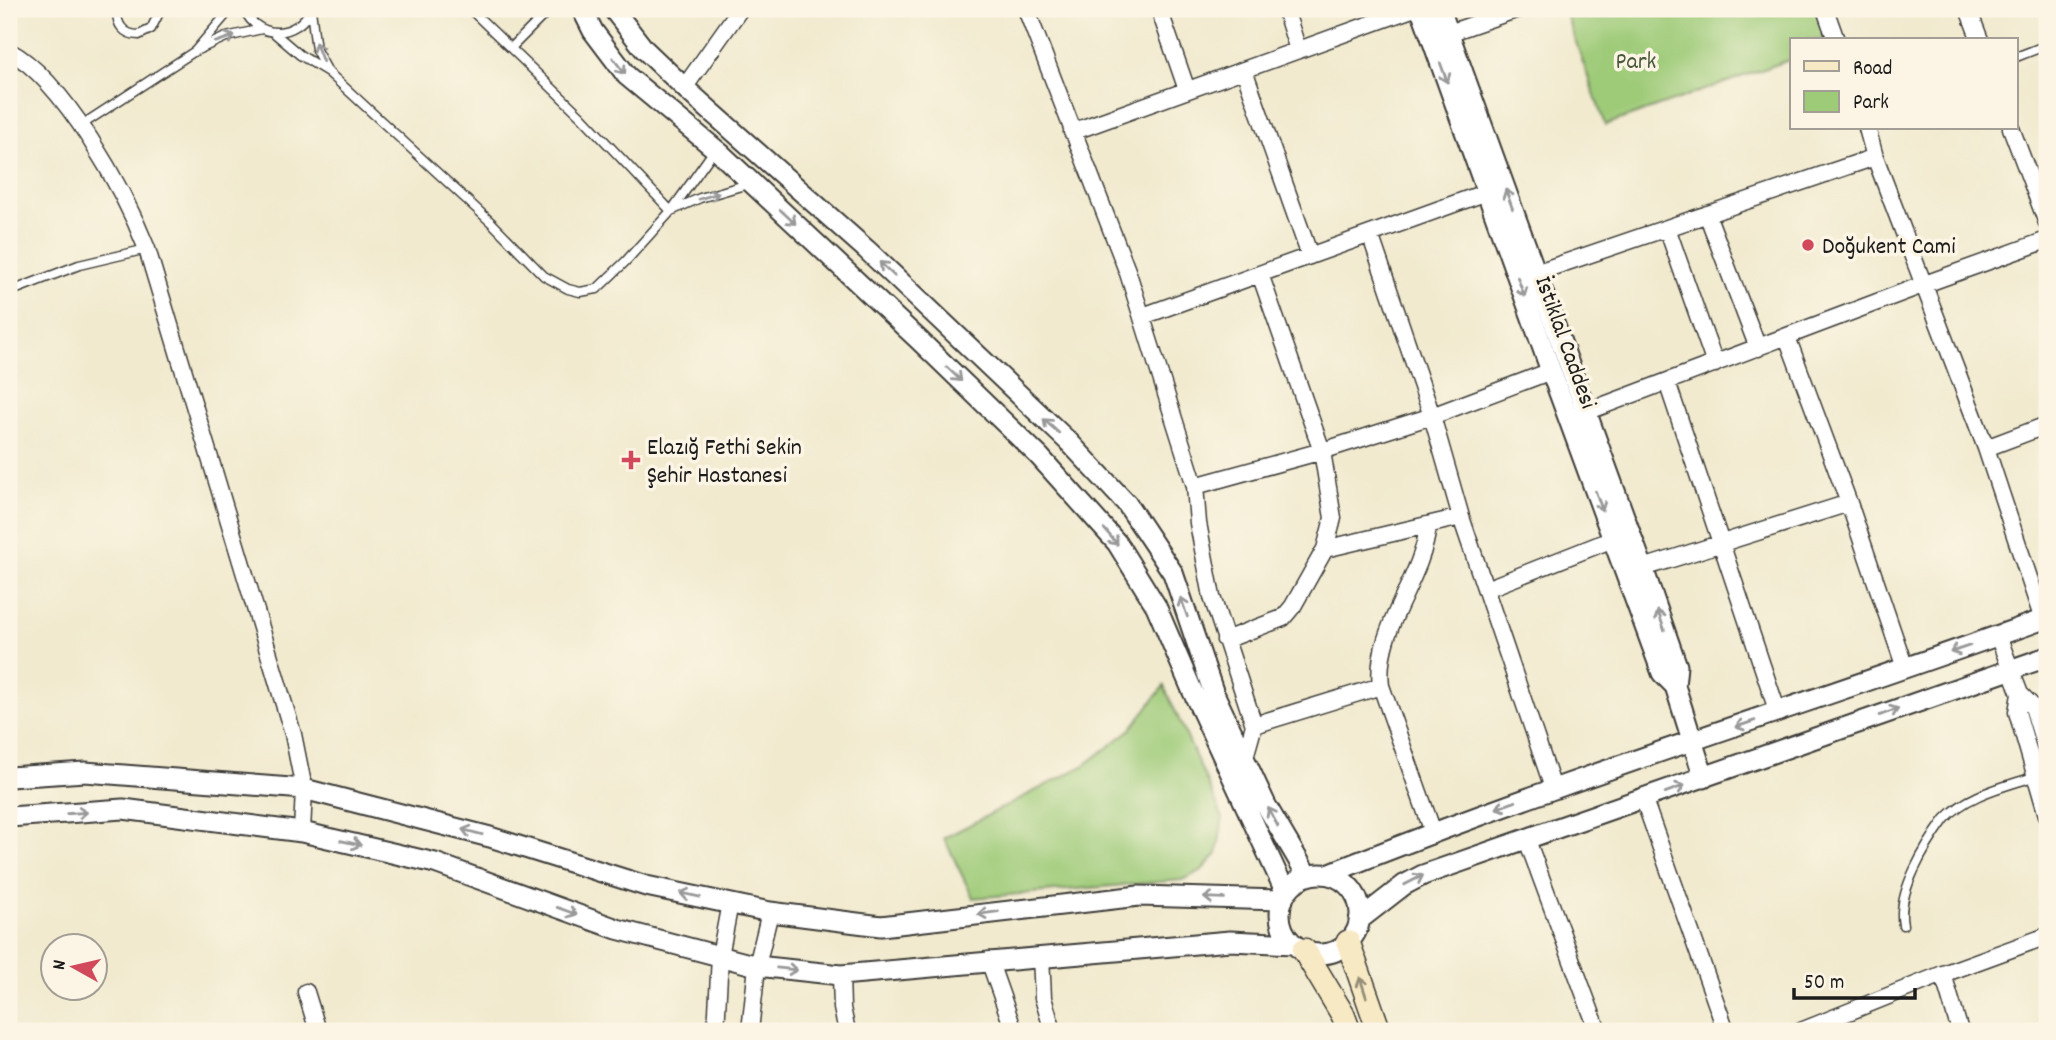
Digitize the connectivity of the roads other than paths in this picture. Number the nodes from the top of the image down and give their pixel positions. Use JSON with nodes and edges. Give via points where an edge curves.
{"nodes":[{"id":1,"x":118,"y":9,"type":"edge"},
{"id":2,"x":161,"y":9,"type":"edge"},
{"id":3,"x":231,"y":9,"type":"edge"},
{"id":4,"x":244,"y":9,"type":"edge"},
{"id":5,"x":311,"y":9,"type":"edge"},
{"id":6,"x":470,"y":9,"type":"edge"},
{"id":7,"x":550,"y":9,"type":"edge"},
{"id":8,"x":582,"y":9,"type":"edge"},
{"id":9,"x":613,"y":9,"type":"edge"},
{"id":10,"x":740,"y":9,"type":"edge"},
{"id":11,"x":1158,"y":9,"type":"edge"},
{"id":12,"x":1285,"y":9,"type":"edge"},
{"id":13,"x":1412,"y":9,"type":"edge"},
{"id":14,"x":1422,"y":9,"type":"edge"},
{"id":15,"x":1440,"y":9,"type":"edge"},
{"id":16,"x":1518,"y":9,"type":"edge"},
{"id":17,"x":1825,"y":9,"type":"edge"},
{"id":18,"x":1968,"y":9,"type":"edge"},
{"id":19,"x":1029,"y":10,"type":"edge"},
{"id":20,"x":262,"y":29,"type":"junction"},
{"id":21,"x":273,"y":32,"type":"junction"},
{"id":22,"x":1449,"y":33,"type":"junction"},
{"id":23,"x":1835,"y":38,"type":"edge"},
{"id":24,"x":1979,"y":38,"type":"edge"},
{"id":25,"x":2047,"y":45,"type":"edge"},
{"id":26,"x":511,"y":48,"type":"junction"},
{"id":27,"x":1298,"y":50,"type":"junction"},
{"id":28,"x":9,"y":51,"type":"edge"},
{"id":29,"x":195,"y":51,"type":"junction"},
{"id":30,"x":2018,"y":56,"type":"edge"},
{"id":31,"x":1244,"y":69,"type":"junction"},
{"id":32,"x":328,"y":72,"type":"junction"},
{"id":33,"x":684,"y":88,"type":"junction"},
{"id":34,"x":1187,"y":90,"type":"junction"},
{"id":35,"x":80,"y":126,"type":"junction"},
{"id":36,"x":1868,"y":130,"type":"edge"},
{"id":37,"x":2012,"y":130,"type":"edge"},
{"id":38,"x":1073,"y":132,"type":"junction"},
{"id":39,"x":715,"y":149,"type":"junction"},
{"id":40,"x":1875,"y":157,"type":"junction"},
{"id":41,"x":752,"y":183,"type":"junction"},
{"id":42,"x":1487,"y":192,"type":"junction"},
{"id":43,"x":671,"y":211,"type":"junction"},
{"id":44,"x":1707,"y":214,"type":"junction"},
{"id":45,"x":2047,"y":223,"type":"edge"},
{"id":46,"x":1667,"y":228,"type":"junction"},
{"id":47,"x":1370,"y":234,"type":"junction"},
{"id":48,"x":2047,"y":240,"type":"edge"},
{"id":49,"x":147,"y":249,"type":"junction"},
{"id":50,"x":1310,"y":256,"type":"junction"},
{"id":51,"x":1535,"y":273,"type":"junction"},
{"id":52,"x":1260,"y":274,"type":"junction"},
{"id":53,"x":1925,"y":284,"type":"junction"},
{"id":54,"x":9,"y":292,"type":"edge"},
{"id":55,"x":1143,"y":316,"type":"junction"},
{"id":56,"x":1787,"y":337,"type":"junction"},
{"id":57,"x":1758,"y":348,"type":"junction"},
{"id":58,"x":1715,"y":364,"type":"junction"},
{"id":59,"x":1551,"y":371,"type":"junction"},
{"id":60,"x":1667,"y":382,"type":"junction"},
{"id":61,"x":1432,"y":416,"type":"junction"},
{"id":62,"x":1577,"y":416,"type":"junction"},
{"id":63,"x":2047,"y":425,"type":"edge"},
{"id":64,"x":1986,"y":447,"type":"junction"},
{"id":65,"x":1322,"y":451,"type":"junction"},
{"id":66,"x":1195,"y":486,"type":"junction"},
{"id":67,"x":1849,"y":503,"type":"junction"},
{"id":68,"x":1461,"y":517,"type":"junction"},
{"id":69,"x":1428,"y":526,"type":"junction"},
{"id":70,"x":1614,"y":540,"type":"junction"},
{"id":71,"x":1720,"y":543,"type":"junction"},
{"id":72,"x":1325,"y":549,"type":"junction"},
{"id":73,"x":1643,"y":568,"type":"junction"},
{"id":74,"x":1486,"y":589,"type":"junction"},
{"id":75,"x":2045,"y":619,"type":"edge"},
{"id":76,"x":1998,"y":636,"type":"junction"},
{"id":77,"x":1225,"y":640,"type":"junction"},
{"id":78,"x":2047,"y":657,"type":"edge"},
{"id":79,"x":1905,"y":668,"type":"junction"},
{"id":80,"x":2010,"y":670,"type":"junction"},
{"id":81,"x":1675,"y":686,"type":"junction"},
{"id":82,"x":1381,"y":687,"type":"junction"},
{"id":83,"x":2020,"y":694,"type":"junction"},
{"id":84,"x":1778,"y":713,"type":"junction"},
{"id":85,"x":1254,"y":725,"type":"junction"},
{"id":86,"x":1693,"y":742,"type":"junction"},
{"id":87,"x":2047,"y":753,"type":"edge"},
{"id":88,"x":1245,"y":757,"type":"junction"},
{"id":89,"x":2036,"y":776,"type":"junction"},
{"id":90,"x":9,"y":777,"type":"edge"},
{"id":91,"x":1704,"y":778,"type":"junction"},
{"id":92,"x":1553,"y":788,"type":"junction"},
{"id":93,"x":304,"y":789,"type":"junction"},
{"id":94,"x":1644,"y":800,"type":"junction"},
{"id":95,"x":2047,"y":814,"type":"edge"},
{"id":96,"x":9,"y":817,"type":"edge"},
{"id":97,"x":302,"y":832,"type":"junction"},
{"id":98,"x":1433,"y":832,"type":"junction"},
{"id":99,"x":1527,"y":840,"type":"junction"},
{"id":100,"x":1328,"y":874,"type":"junction"},
{"id":101,"x":1307,"y":875,"type":"junction"},
{"id":102,"x":1284,"y":897,"type":"junction"},
{"id":103,"x":730,"y":903,"type":"junction"},
{"id":104,"x":770,"y":912,"type":"junction"},
{"id":105,"x":1359,"y":920,"type":"junction"},
{"id":106,"x":1903,"y":925,"type":"dead end"},
{"id":107,"x":2047,"y":936,"type":"edge"},
{"id":108,"x":1349,"y":942,"type":"junction"},
{"id":109,"x":1299,"y":947,"type":"junction"},
{"id":110,"x":720,"y":956,"type":"junction"},
{"id":111,"x":1041,"y":956,"type":"junction"},
{"id":112,"x":989,"y":960,"type":"junction"},
{"id":113,"x":757,"y":966,"type":"junction"},
{"id":114,"x":1943,"y":974,"type":"junction"},
{"id":115,"x":841,"y":975,"type":"junction"},
{"id":116,"x":306,"y":992,"type":"dead end"},
{"id":117,"x":1808,"y":1030,"type":"edge"},
{"id":118,"x":318,"y":1031,"type":"edge"},
{"id":119,"x":716,"y":1031,"type":"edge"},
{"id":120,"x":750,"y":1031,"type":"edge"},
{"id":121,"x":847,"y":1031,"type":"edge"},
{"id":122,"x":1014,"y":1031,"type":"edge"},
{"id":123,"x":1054,"y":1031,"type":"edge"},
{"id":124,"x":1349,"y":1031,"type":"edge"},
{"id":125,"x":1378,"y":1031,"type":"edge"},
{"id":126,"x":1598,"y":1031,"type":"edge"},
{"id":127,"x":1726,"y":1031,"type":"edge"},
{"id":128,"x":1960,"y":1031,"type":"edge"}],
"edges":[{"from":1,"to":2,"type":"lane","via":[[121,28],[139,35],[151,29]]},
{"from":3,"to":29,"type":"lane"},
{"from":4,"to":20,"type":"lane"},
{"from":5,"to":21,"type":"lane","via":[[296,28]]},
{"from":32,"to":5,"type":"lane","one_way":true,"via":[[316,50]]},
{"from":6,"to":26,"type":"lane"},
{"from":7,"to":26,"type":"lane"},
{"from":8,"to":39,"type":"street","one_way":true,"via":[[627,76]]},
{"from":9,"to":33,"type":"street","via":[[644,49]]},
{"from":10,"to":33,"type":"street"},
{"from":11,"to":34,"type":"street"},
{"from":12,"to":27,"type":"street"},
{"from":13,"to":27,"type":"street"},
{"from":14,"to":42,"type":"street","name":"İstiklal Caddesi","one_way":true},
{"from":15,"to":22,"type":"street","name":"İstiklal Caddesi"},
{"from":16,"to":22,"type":"street"},
{"from":17,"to":23,"type":"street"},
{"from":18,"to":24,"type":"street"},
{"from":19,"to":38,"type":"street"},
{"from":20,"to":21,"type":"lane"},
{"from":29,"to":20,"type":"lane","one_way":true,"via":[[226,37]]},
{"from":21,"to":32,"type":"lane"},
{"from":51,"to":22,"type":"street","name":"İstiklal Caddesi","one_way":true},
{"from":25,"to":30,"type":"lane"},
{"from":26,"to":43,"type":"lane"},
{"from":27,"to":31,"type":"street"},
{"from":28,"to":35,"type":"street","via":[[32,67]]},
{"from":29,"to":35,"type":"lane"},
{"from":31,"to":34,"type":"street"},
{"from":31,"to":50,"type":"street"},
{"from":32,"to":43,"type":"lane","via":[[544,276],[568,289],[597,289]]},
{"from":88,"to":33,"type":"street","one_way":true,"via":[[1213,691],[1173,573],[1127,504],[1070,443],[867,250]]},
{"from":34,"to":38,"type":"street"},
{"from":35,"to":49,"type":"street","via":[[118,188]]},
{"from":36,"to":40,"type":"street"},
{"from":37,"to":45,"type":"street"},
{"from":38,"to":55,"type":"street"},
{"from":39,"to":41,"type":"street"},
{"from":39,"to":43,"type":"lane"},
{"from":40,"to":44,"type":"street"},
{"from":40,"to":53,"type":"street"},
{"from":43,"to":41,"type":"lane","one_way":true},
{"from":41,"to":102,"type":"street","one_way":true,"via":[[1038,456],[1117,543],[1156,606]]},
{"from":42,"to":47,"type":"street"},
{"from":42,"to":59,"type":"street","name":"İstiklal Caddesi","one_way":true},
{"from":44,"to":46,"type":"street"},
{"from":44,"to":57,"type":"street"},
{"from":46,"to":51,"type":"street"},
{"from":46,"to":58,"type":"street"},
{"from":47,"to":50,"type":"street"},
{"from":47,"to":61,"type":"street"},
{"from":48,"to":53,"type":"street"},
{"from":49,"to":54,"type":"lane","via":[[79,265]]},
{"from":49,"to":93,"type":"street","via":[[293,734]]},
{"from":50,"to":52,"type":"street"},
{"from":51,"to":62,"type":"street","name":"İstiklal Caddesi"},
{"from":52,"to":55,"type":"street"},
{"from":52,"to":65,"type":"street"},
{"from":53,"to":56,"type":"street"},
{"from":53,"to":64,"type":"street"},
{"from":55,"to":66,"type":"street"},
{"from":56,"to":57,"type":"street"},
{"from":56,"to":67,"type":"street"},
{"from":57,"to":58,"type":"street"},
{"from":58,"to":60,"type":"street"},
{"from":59,"to":61,"type":"street"},
{"from":59,"to":62,"type":"street","name":"İstiklal Caddesi"},
{"from":60,"to":62,"type":"street"},
{"from":60,"to":71,"type":"street"},
{"from":61,"to":65,"type":"street"},
{"from":61,"to":68,"type":"street"},
{"from":62,"to":70,"type":"street","name":"İstiklal Caddesi","one_way":true},
{"from":62,"to":73,"type":"street","name":"İstiklal Caddesi"},
{"from":63,"to":64,"type":"street"},
{"from":64,"to":75,"type":"street"},
{"from":65,"to":66,"type":"street"},
{"from":65,"to":72,"type":"street","via":[[1333,518]]},
{"from":66,"to":77,"type":"street","via":[[1204,561]]},
{"from":67,"to":71,"type":"street"},
{"from":67,"to":79,"type":"street"},
{"from":68,"to":69,"type":"street"},
{"from":68,"to":74,"type":"street"},
{"from":69,"to":72,"type":"street"},
{"from":69,"to":82,"type":"street","via":[[1383,644]]},
{"from":70,"to":74,"type":"street"},
{"from":70,"to":81,"type":"street","name":"İstiklal Caddesi","via":[[1662,673]]},
{"from":71,"to":73,"type":"street"},
{"from":71,"to":84,"type":"street"},
{"from":72,"to":77,"type":"street","via":[[1283,618]]},
{"from":81,"to":73,"type":"street","name":"İstiklal Caddesi","one_way":true,"via":[[1677,666]]},
{"from":74,"to":92,"type":"street"},
{"from":75,"to":76,"type":"street"},
{"from":76,"to":79,"type":"street","one_way":true},
{"from":76,"to":80,"type":"street"},
{"from":77,"to":85,"type":"street"},
{"from":78,"to":80,"type":"street"},
{"from":79,"to":84,"type":"street"},
{"from":80,"to":83,"type":"street"},
{"from":91,"to":80,"type":"street","one_way":true},
{"from":81,"to":86,"type":"street","name":"İstiklal Caddesi"},
{"from":82,"to":85,"type":"street"},
{"from":82,"to":98,"type":"street"},
{"from":83,"to":87,"type":"street","via":[[2032,707]]},
{"from":83,"to":89,"type":"street","via":[[2017,712]]},
{"from":84,"to":86,"type":"street","one_way":true},
{"from":85,"to":88,"type":"street"},
{"from":86,"to":91,"type":"street","name":"İstiklal Caddesi"},
{"from":86,"to":92,"type":"street"},
{"from":101,"to":88,"type":"street","one_way":true,"via":[[1266,805]]},
{"from":89,"to":95,"type":"street"},
{"from":89,"to":106,"type":"lane","via":[[1972,798],[1952,811],[1904,890]]},
{"from":90,"to":93,"type":"street","via":[[85,772]]},
{"from":94,"to":91,"type":"street","one_way":true},
{"from":92,"to":98,"type":"street","one_way":true},
{"from":93,"to":97,"type":"street"},
{"from":103,"to":93,"type":"street","one_way":true,"via":[[646,886],[490,837]]},
{"from":94,"to":99,"type":"street"},
{"from":94,"to":127,"type":"street"},
{"from":96,"to":97,"type":"street","one_way":true,"via":[[122,810]]},
{"from":97,"to":110,"type":"street","one_way":true,"via":[[435,863],[617,929]]},
{"from":98,"to":100,"type":"street"},
{"from":105,"to":99,"type":"street","one_way":true,"via":[[1423,875]]},
{"from":99,"to":126,"type":"street"},
{"from":100,"to":101,"type":"street"},
{"from":100,"to":105,"type":"street","via":[[1339,878],[1356,896]]},
{"from":101,"to":102,"type":"street"},
{"from":102,"to":104,"type":"street","one_way":true,"via":[[1139,896],[881,926]]},
{"from":102,"to":109,"type":"street","via":[[1282,923],[1286,935]]},
{"from":103,"to":104,"type":"street"},
{"from":103,"to":110,"type":"street"},
{"from":104,"to":113,"type":"street"},
{"from":105,"to":108,"type":"street"},
{"from":107,"to":114,"type":"street"},
{"from":108,"to":109,"type":"street","via":[[1327,953]]},
{"from":125,"to":108,"type":"main road","one_way":true},
{"from":109,"to":111,"type":"street","via":[[1230,941]]},
{"from":109,"to":124,"type":"main road"},
{"from":110,"to":113,"type":"street"},
{"from":110,"to":119,"type":"street"},
{"from":111,"to":112,"type":"street"},
{"from":111,"to":123,"type":"street","via":[[1043,998]]},
{"from":112,"to":115,"type":"street"},
{"from":112,"to":122,"type":"street"},
{"from":113,"to":115,"type":"street","one_way":true},
{"from":113,"to":120,"type":"street"},
{"from":114,"to":117,"type":"street"},
{"from":114,"to":128,"type":"street"},
{"from":115,"to":121,"type":"street"},
{"from":116,"to":118,"type":"street"}]}
